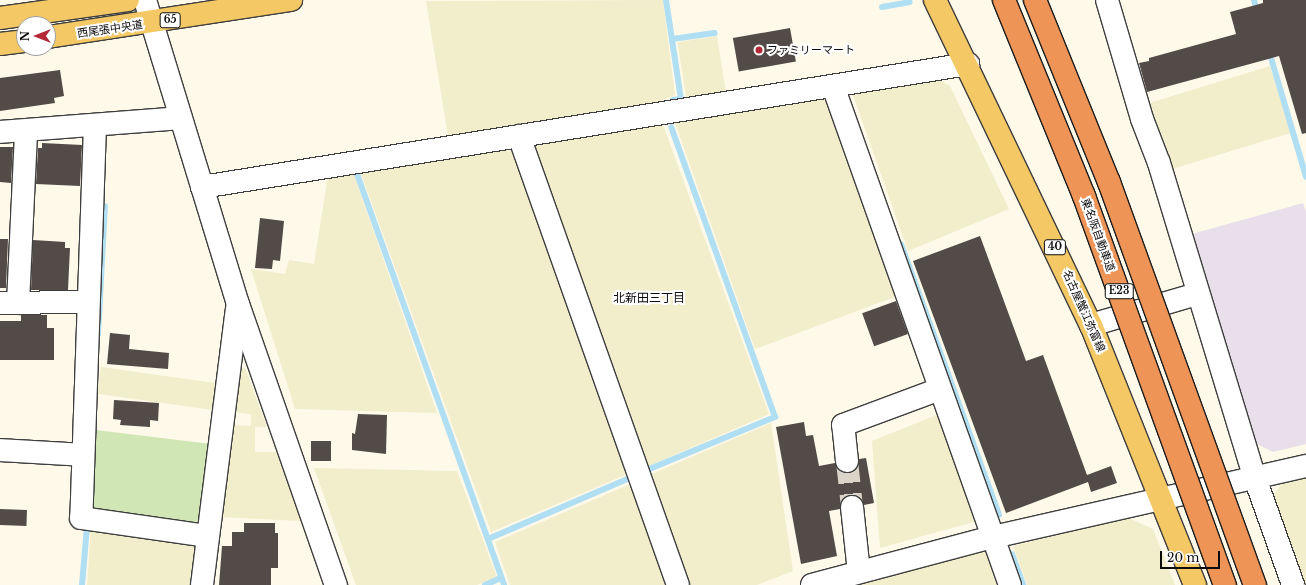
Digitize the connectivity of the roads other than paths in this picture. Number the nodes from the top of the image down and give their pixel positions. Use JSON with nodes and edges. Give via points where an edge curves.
{"nodes":[{"id":1,"x":128,"y":0,"type":"edge"},
{"id":2,"x":145,"y":0,"type":"edge"},
{"id":3,"x":291,"y":0,"type":"edge"},
{"id":4,"x":935,"y":0,"type":"edge"},
{"id":5,"x":1004,"y":0,"type":"edge"},
{"id":6,"x":1035,"y":0,"type":"edge"},
{"id":7,"x":1107,"y":0,"type":"edge"},
{"id":8,"x":0,"y":18,"type":"edge"},
{"id":9,"x":151,"y":23,"type":"junction"},
{"id":10,"x":56,"y":37,"type":"edge"},
{"id":11,"x":16,"y":42,"type":"edge"},
{"id":12,"x":0,"y":44,"type":"edge"},
{"id":13,"x":968,"y":64,"type":"junction"},
{"id":14,"x":833,"y":86,"type":"junction"},
{"id":15,"x":180,"y":118,"type":"junction"},
{"id":16,"x":95,"y":126,"type":"junction"},
{"id":17,"x":26,"y":131,"type":"junction"},
{"id":18,"x":0,"y":132,"type":"edge"},
{"id":19,"x":518,"y":136,"type":"junction"},
{"id":20,"x":202,"y":187,"type":"junction"},
{"id":21,"x":1197,"y":294,"type":"junction"},
{"id":22,"x":88,"y":302,"type":"junction"},
{"id":23,"x":9,"y":303,"type":"edge"},
{"id":24,"x":238,"y":304,"type":"junction"},
{"id":25,"x":1091,"y":325,"type":"junction"},
{"id":26,"x":940,"y":389,"type":"junction"},
{"id":27,"x":0,"y":450,"type":"edge"},
{"id":28,"x":83,"y":455,"type":"junction"},
{"id":29,"x":847,"y":461,"type":"tunnel mouth"},
{"id":30,"x":1306,"y":466,"type":"edge"},
{"id":31,"x":1255,"y":478,"type":"junction"},
{"id":32,"x":1161,"y":501,"type":"junction"},
{"id":33,"x":852,"y":507,"type":"tunnel mouth"},
{"id":34,"x":208,"y":536,"type":"junction"},
{"id":35,"x":993,"y":537,"type":"junction"},
{"id":36,"x":859,"y":572,"type":"junction"},
{"id":37,"x":202,"y":585,"type":"edge"},
{"id":38,"x":336,"y":585,"type":"edge"},
{"id":39,"x":678,"y":585,"type":"edge"},
{"id":40,"x":812,"y":585,"type":"edge"},
{"id":41,"x":1010,"y":585,"type":"edge"},
{"id":42,"x":1195,"y":585,"type":"edge"},
{"id":43,"x":1225,"y":585,"type":"edge"},
{"id":44,"x":1255,"y":585,"type":"edge"},
{"id":45,"x":1293,"y":585,"type":"edge"}],
"edges":[{"from":1,"to":8,"type":"main road"},
{"from":2,"to":9,"type":"street"},
{"from":3,"to":9,"type":"main road","name":"西尾張中央道","number":"65"},
{"from":4,"to":13,"type":"main road","name":"名古屋蟹江弥富線","number":"40"},
{"from":5,"to":43,"type":"highway","name":"東名阪自動車道","number":"E23","bridge":true,"via":[[1084,196]]},
{"from":6,"to":44,"type":"highway","number":"E23","bridge":true,"via":[[1109,182]]},
{"from":7,"to":21,"type":"street"},
{"from":9,"to":10,"type":"main road","name":"西尾張中央道","number":"65"},
{"from":9,"to":15,"type":"street"},
{"from":11,"to":12,"type":"main road"},
{"from":13,"to":14,"type":"street"},
{"from":13,"to":25,"type":"main road","name":"名古屋蟹江弥富線","number":"40"},
{"from":14,"to":19,"type":"street"},
{"from":14,"to":26,"type":"street"},
{"from":15,"to":16,"type":"street"},
{"from":15,"to":20,"type":"street"},
{"from":16,"to":17,"type":"street"},
{"from":16,"to":22,"type":"street"},
{"from":17,"to":18,"type":"street"},
{"from":17,"to":23,"type":"street"},
{"from":19,"to":20,"type":"street"},
{"from":19,"to":39,"type":"street"},
{"from":20,"to":24,"type":"street"},
{"from":21,"to":25,"type":"street"},
{"from":21,"to":31,"type":"street"},
{"from":22,"to":23,"type":"street"},
{"from":22,"to":28,"type":"street"},
{"from":24,"to":34,"type":"street"},
{"from":24,"to":38,"type":"street"},
{"from":25,"to":32,"type":"main road","name":"名古屋蟹江弥富線","number":"40"},
{"from":26,"to":29,"type":"street","via":[[843,425]]},
{"from":26,"to":35,"type":"street"},
{"from":27,"to":28,"type":"street"},
{"from":28,"to":34,"type":"street","via":[[81,518]]},
{"from":30,"to":31,"type":"street"},
{"from":31,"to":32,"type":"street"},
{"from":31,"to":45,"type":"street"},
{"from":32,"to":35,"type":"street"},
{"from":32,"to":42,"type":"main road","name":"名古屋蟹江弥富線","number":"40"},
{"from":33,"to":36,"type":"street"},
{"from":34,"to":37,"type":"street"},
{"from":35,"to":36,"type":"street"},
{"from":35,"to":41,"type":"street"},
{"from":36,"to":40,"type":"street"}]}
